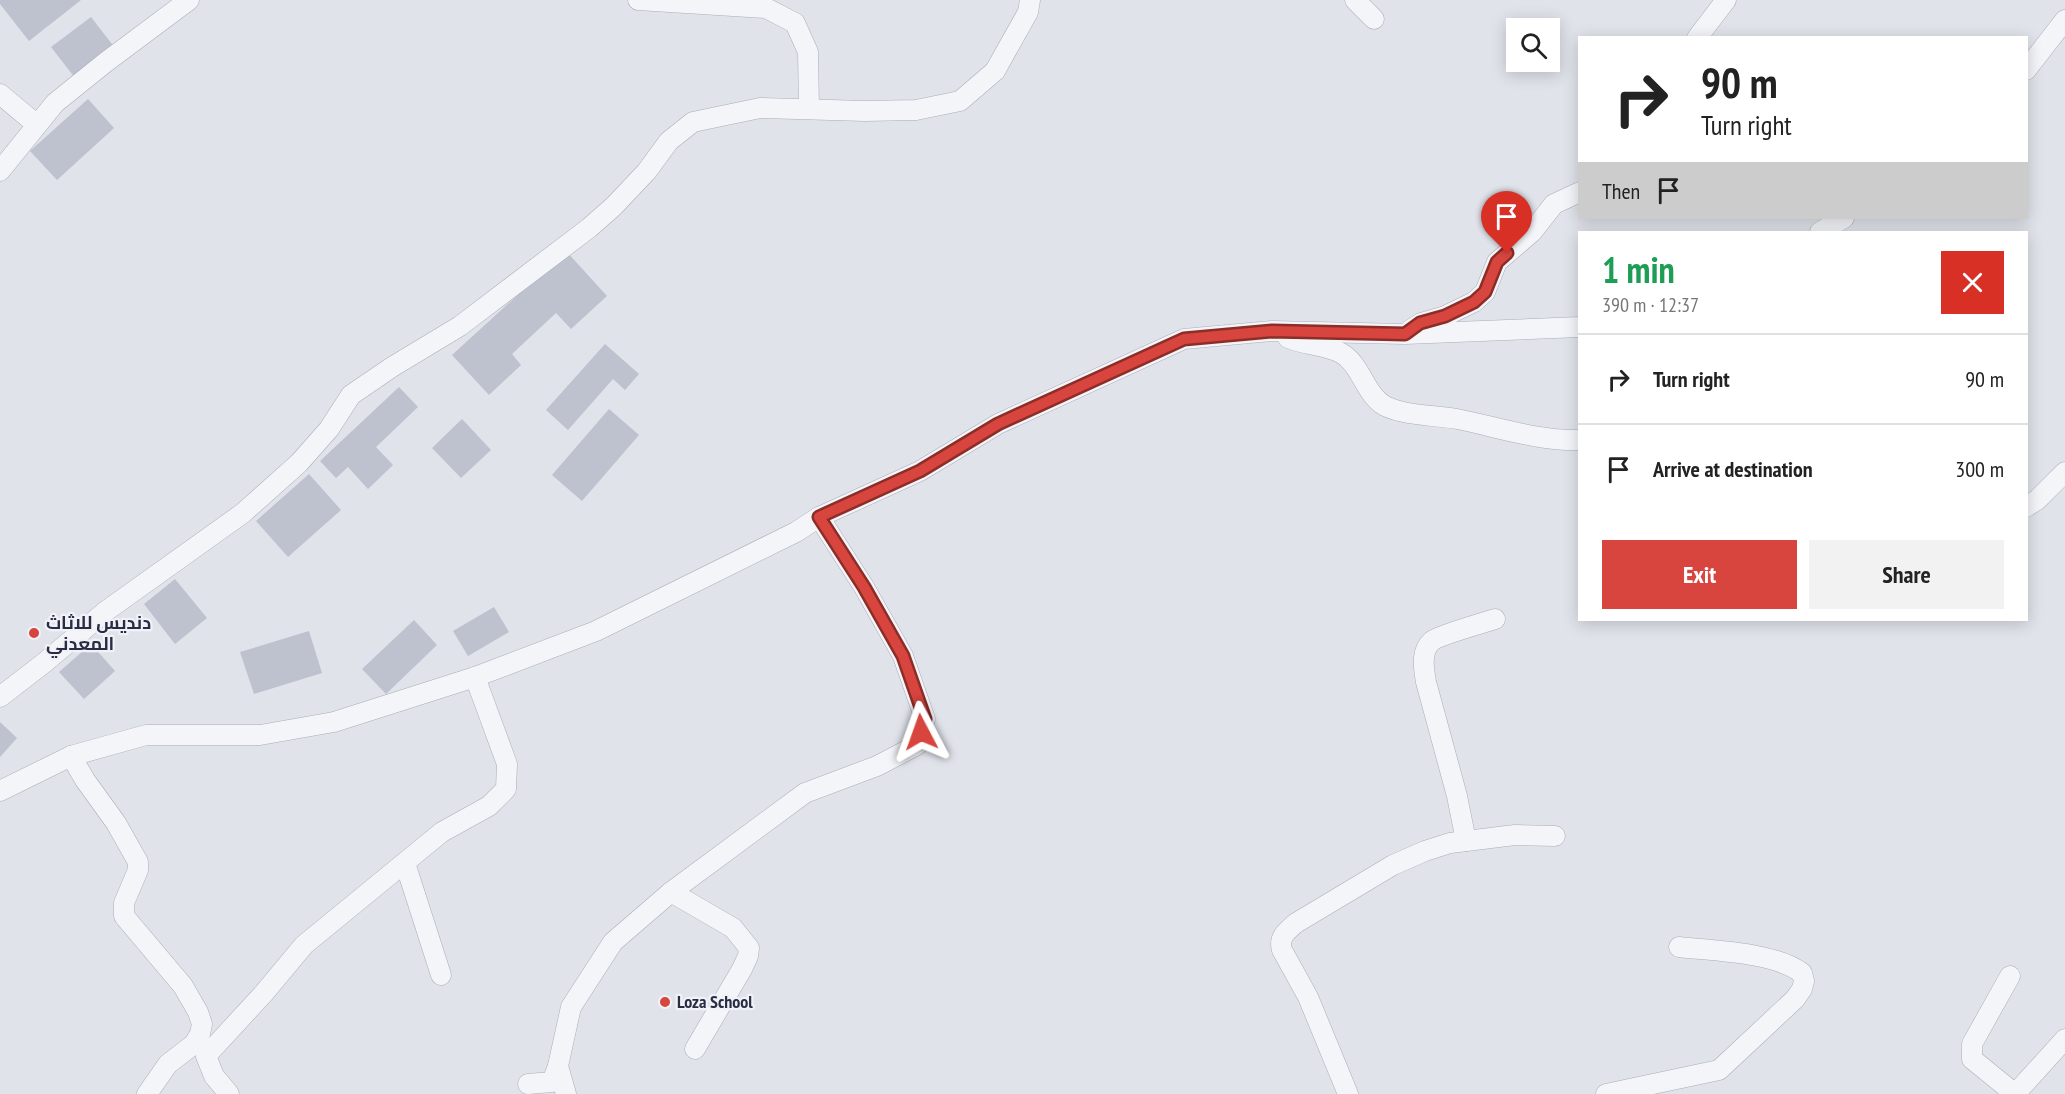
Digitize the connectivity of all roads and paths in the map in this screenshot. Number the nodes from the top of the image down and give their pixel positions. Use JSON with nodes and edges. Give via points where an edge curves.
{"nodes":[{"id":1,"x":189,"y":0,"type":"edge"},
{"id":2,"x":638,"y":0,"type":"edge"},
{"id":3,"x":1030,"y":0,"type":"edge"},
{"id":4,"x":1355,"y":0,"type":"edge"},
{"id":5,"x":1726,"y":0,"type":"edge"},
{"id":6,"x":1374,"y":19,"type":"dead end"},
{"id":7,"x":2065,"y":20,"type":"edge"},
{"id":8,"x":1699,"y":36,"type":"edge"},
{"id":9,"x":2028,"y":67,"type":"edge"},
{"id":10,"x":0,"y":94,"type":"edge"},
{"id":11,"x":809,"y":109,"type":"junction"},
{"id":12,"x":36,"y":124,"type":"junction"},
{"id":13,"x":0,"y":171,"type":"edge"},
{"id":14,"x":1578,"y":193,"type":"edge"},
{"id":15,"x":1842,"y":219,"type":"edge"},
{"id":16,"x":1822,"y":231,"type":"edge"},
{"id":17,"x":1578,"y":327,"type":"edge"},
{"id":18,"x":1272,"y":331,"type":"junction"},
{"id":19,"x":1405,"y":334,"type":"junction"},
{"id":20,"x":1578,"y":440,"type":"edge"},
{"id":21,"x":2065,"y":472,"type":"edge"},
{"id":22,"x":2028,"y":506,"type":"edge"},
{"id":23,"x":819,"y":517,"type":"junction"},
{"id":24,"x":1495,"y":619,"type":"dead end"},
{"id":25,"x":475,"y":677,"type":"junction"},
{"id":26,"x":0,"y":697,"type":"edge"},
{"id":27,"x":71,"y":756,"type":"junction"},
{"id":28,"x":0,"y":790,"type":"edge"},
{"id":29,"x":1555,"y":837,"type":"dead end"},
{"id":30,"x":1466,"y":841,"type":"junction"},
{"id":31,"x":405,"y":863,"type":"junction"},
{"id":32,"x":671,"y":892,"type":"junction"},
{"id":33,"x":1679,"y":948,"type":"dead end"},
{"id":34,"x":441,"y":975,"type":"dead end"},
{"id":35,"x":2010,"y":976,"type":"dead end"},
{"id":36,"x":2065,"y":1039,"type":"edge"},
{"id":37,"x":695,"y":1049,"type":"dead end"},
{"id":38,"x":558,"y":1066,"type":"junction"},
{"id":39,"x":528,"y":1084,"type":"dead end"},
{"id":40,"x":147,"y":1094,"type":"edge"},
{"id":41,"x":229,"y":1094,"type":"edge"},
{"id":42,"x":566,"y":1094,"type":"edge"},
{"id":43,"x":1348,"y":1094,"type":"edge"},
{"id":44,"x":1606,"y":1094,"type":"edge"},
{"id":45,"x":2015,"y":1094,"type":"edge"}],
"edges":[{"from":1,"to":12,"type":"street","via":[[63,96]]},
{"from":2,"to":11,"type":"street","via":[[766,8],[795,23],[808,52]]},
{"from":3,"to":11,"type":"street","via":[[1028,12],[995,71],[960,102],[916,110]]},
{"from":4,"to":6,"type":"street"},
{"from":5,"to":8,"type":"street"},
{"from":7,"to":9,"type":"street"},
{"from":10,"to":12,"type":"street"},
{"from":11,"to":26,"type":"street","via":[[760,108],[693,122],[669,141],[647,171],[590,228],[460,326],[351,395],[329,429],[299,463],[243,513],[106,611]]},
{"from":12,"to":13,"type":"street"},
{"from":14,"to":19,"type":"street","via":[[1554,204],[1532,232],[1497,262],[1485,292],[1474,302],[1420,323]]},
{"from":15,"to":16,"type":"street"},
{"from":17,"to":19,"type":"street"},
{"from":18,"to":19,"type":"street"},
{"from":18,"to":20,"type":"street","via":[[1342,353],[1382,405],[1396,410],[1523,435]]},
{"from":18,"to":23,"type":"street","via":[[1184,339],[998,424],[920,471]]},
{"from":21,"to":22,"type":"street"},
{"from":23,"to":25,"type":"street","via":[[596,631]]},
{"from":23,"to":32,"type":"street","via":[[903,656],[925,719],[917,745],[877,766],[805,793]]},
{"from":24,"to":30,"type":"street","via":[[1432,641],[1425,651],[1426,682]]},
{"from":25,"to":27,"type":"street","via":[[323,724],[260,735],[146,735]]},
{"from":25,"to":31,"type":"street","via":[[507,764],[506,789],[489,806],[442,832]]},
{"from":27,"to":28,"type":"street"},
{"from":27,"to":40,"type":"street","via":[[138,862],[124,903],[124,916],[183,986],[202,1024],[194,1044],[168,1064]]},
{"from":29,"to":30,"type":"street","via":[[1515,835]]},
{"from":30,"to":43,"type":"street","via":[[1425,850],[1393,865],[1283,934],[1282,950],[1308,997]]},
{"from":31,"to":34,"type":"street"},
{"from":31,"to":41,"type":"street","via":[[304,945],[206,1056],[214,1076]]},
{"from":32,"to":37,"type":"street","via":[[733,928],[749,948],[742,969]]},
{"from":32,"to":38,"type":"street","via":[[607,951],[571,1007]]},
{"from":33,"to":44,"type":"street","via":[[1754,956],[1796,968],[1802,973],[1802,989],[1719,1070]]},
{"from":35,"to":45,"type":"street","via":[[1972,1044],[1972,1059]]},
{"from":36,"to":45,"type":"street"},
{"from":38,"to":39,"type":"street","via":[[552,1082]]},
{"from":38,"to":42,"type":"street"}]}
